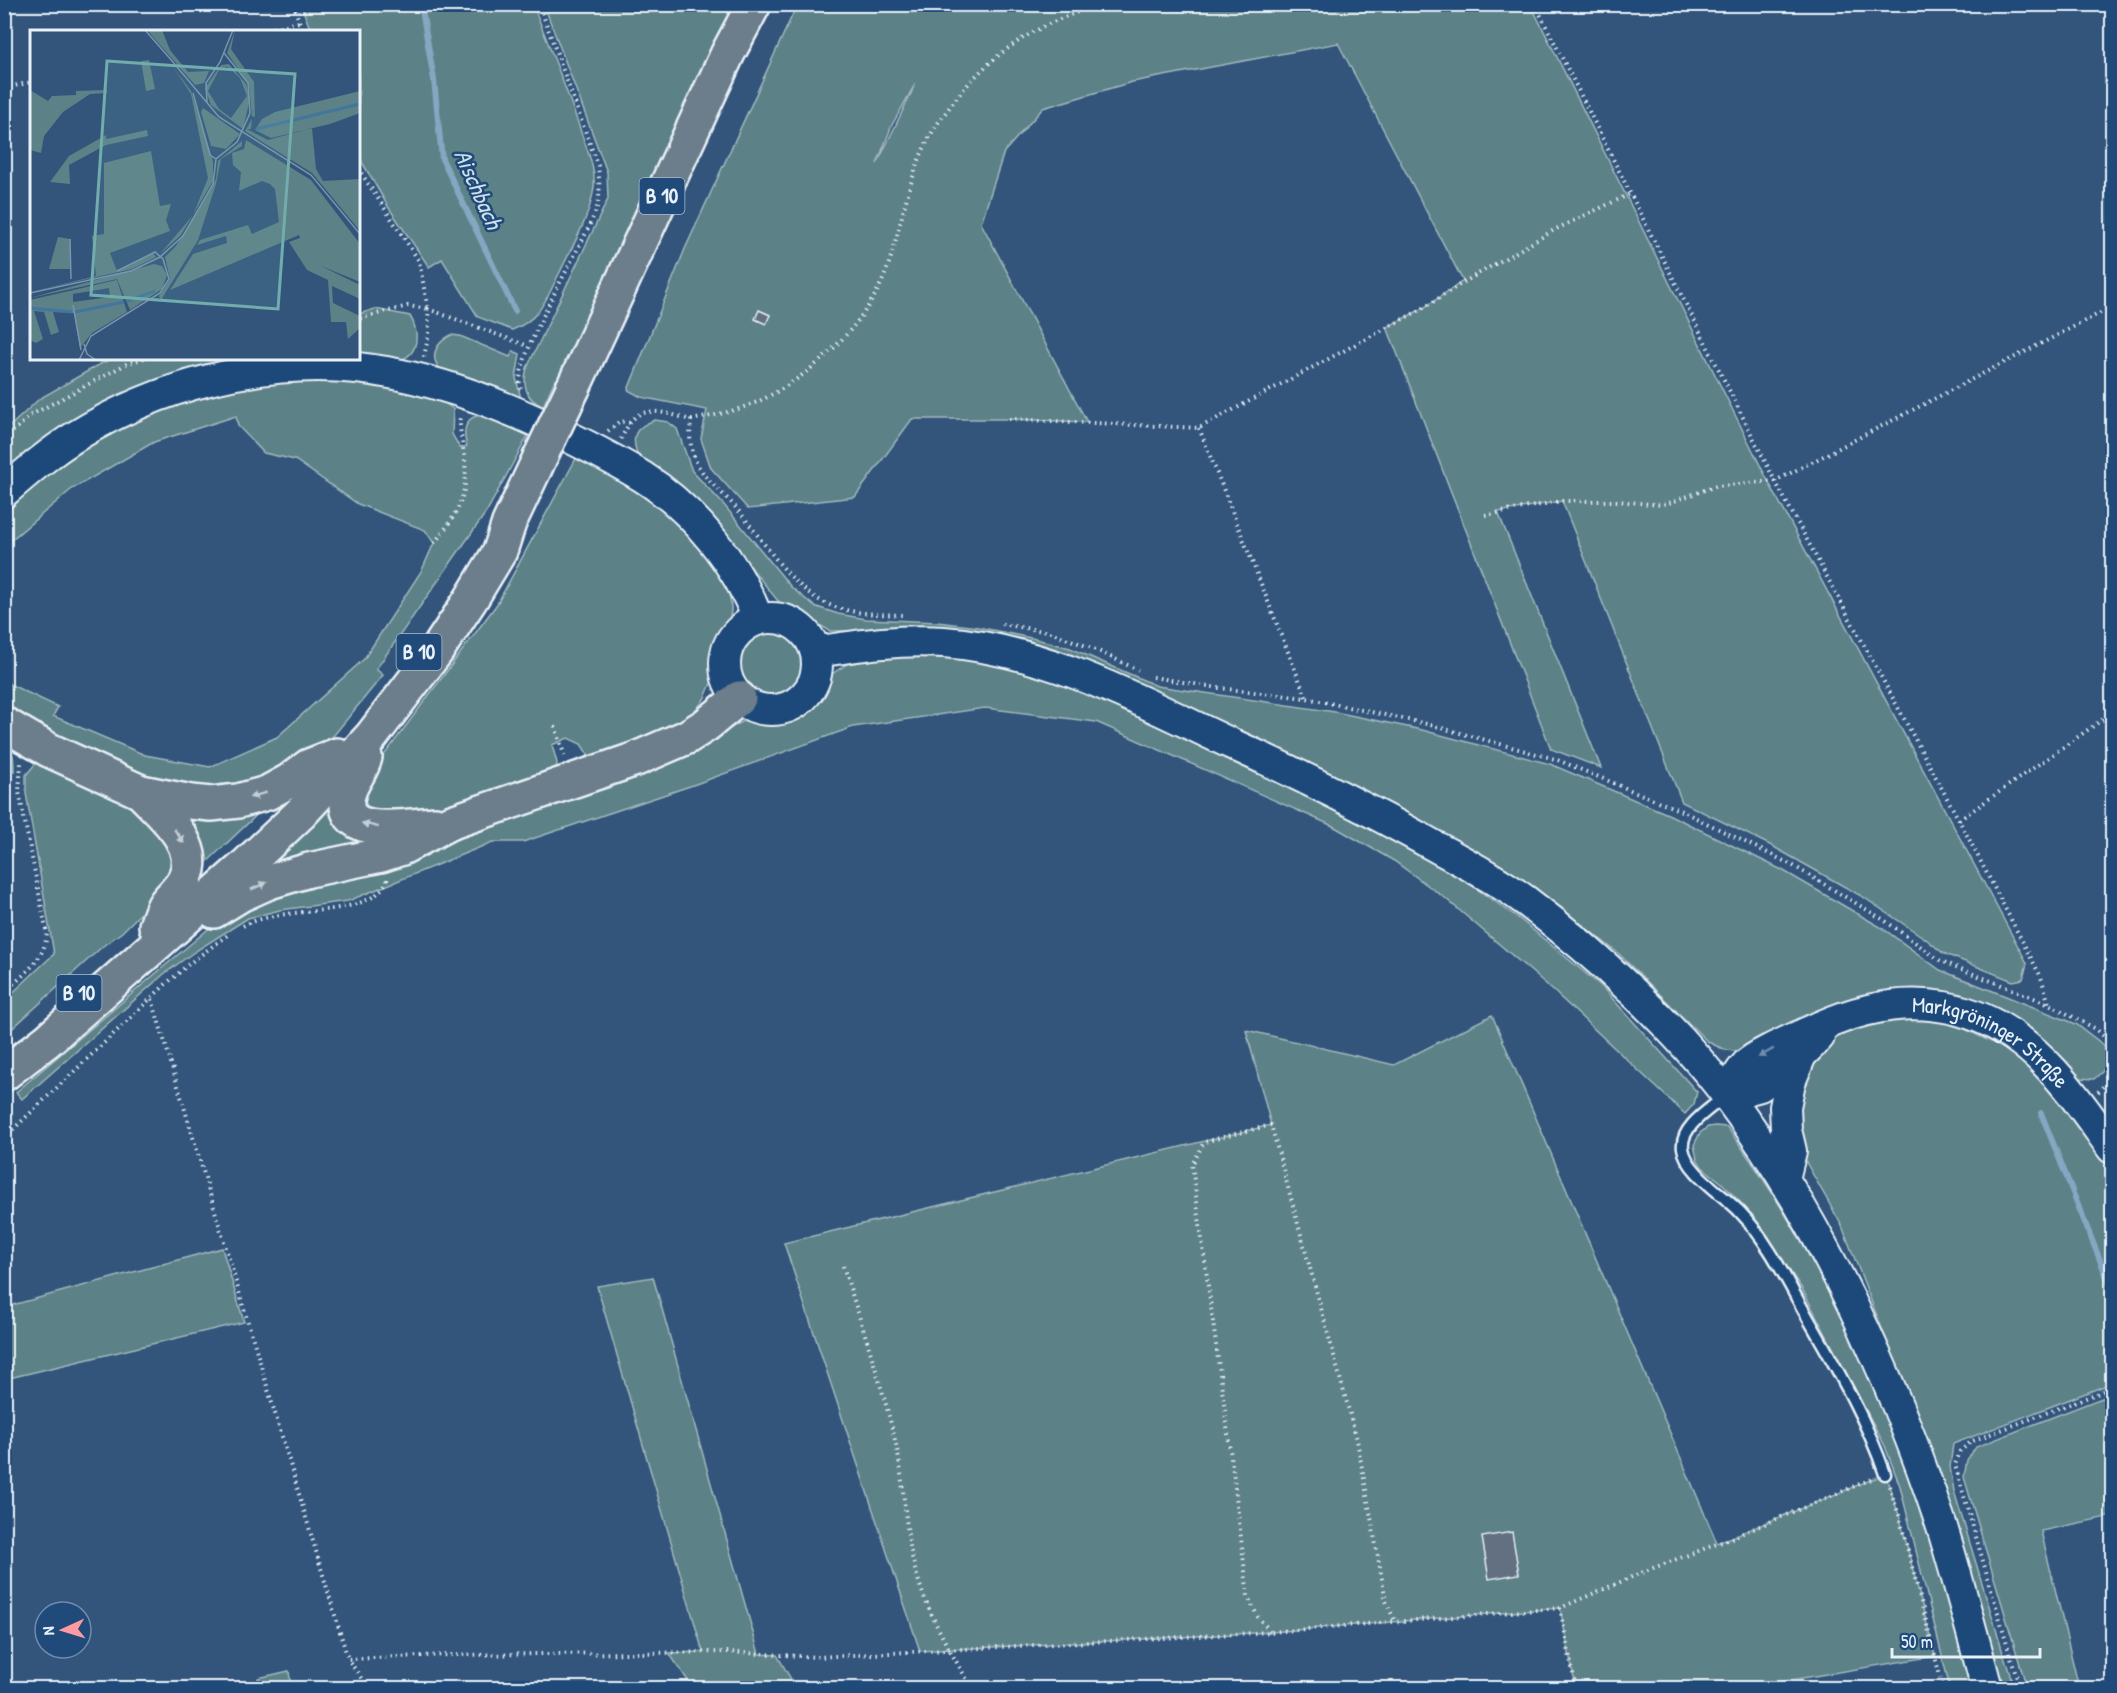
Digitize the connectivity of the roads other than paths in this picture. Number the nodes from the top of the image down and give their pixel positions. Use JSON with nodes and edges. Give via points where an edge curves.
{"nodes":[{"id":1,"x":754,"y":4,"type":"edge"},
{"id":2,"x":4,"y":492,"type":"edge"},
{"id":3,"x":508,"y":522,"type":"junction"},
{"id":4,"x":758,"y":619,"type":"junction"},
{"id":5,"x":816,"y":652,"type":"junction"},
{"id":6,"x":739,"y":698,"type":"junction"},
{"id":7,"x":18,"y":732,"type":"edge"},
{"id":8,"x":370,"y":737,"type":"junction"},
{"id":9,"x":337,"y":755,"type":"junction"},
{"id":10,"x":141,"y":792,"type":"junction"},
{"id":11,"x":449,"y":823,"type":"junction"},
{"id":12,"x":171,"y":922,"type":"junction"},
{"id":13,"x":1837,"y":1019,"type":"junction"},
{"id":14,"x":1802,"y":1055,"type":"junction"},
{"id":15,"x":4,"y":1064,"type":"edge"},
{"id":16,"x":4,"y":1074,"type":"edge"},
{"id":17,"x":1727,"y":1095,"type":"junction"},
{"id":18,"x":2112,"y":1148,"type":"edge"},
{"id":19,"x":1784,"y":1179,"type":"junction"},
{"id":20,"x":1885,"y":1474,"type":"road end"},
{"id":21,"x":1987,"y":1689,"type":"edge"}],
"edges":[{"from":1,"to":3,"type":"main road","number":"B 10","bridge":true},
{"from":2,"to":4,"type":"main road","via":[[75,437],[157,396],[204,381],[283,368],[356,368],[419,379],[465,394],[528,419],[645,478],[700,526],[736,575]]},
{"from":3,"to":8,"type":"main road","number":"B 10","via":[[500,551],[471,599],[436,652]]},
{"from":3,"to":9,"type":"main road","number":"B 10","via":[[490,542],[400,677]]},
{"from":4,"to":5,"type":"main road","via":[[782,618],[794,623],[812,640]]},
{"from":4,"to":6,"type":"main road","via":[[739,630],[727,648],[725,669]]},
{"from":5,"to":6,"type":"main road","via":[[814,681],[795,704],[766,710]]},
{"from":5,"to":17,"type":"main road","via":[[922,641],[988,648],[1038,660],[1098,681],[1298,774],[1386,818],[1523,899],[1607,969],[1677,1038]]},
{"from":6,"to":11,"type":"main road","via":[[706,725],[670,744],[573,782]]},
{"from":7,"to":10,"type":"main road"},
{"from":11,"to":8,"type":"main road","one_way":true,"via":[[377,828],[354,819],[347,798]]},
{"from":8,"to":12,"type":"main road","number":"B 10","via":[[300,814]]},
{"from":9,"to":10,"type":"main road","one_way":true,"via":[[309,766],[267,793],[238,801],[211,804]]},
{"from":9,"to":12,"type":"main road","number":"B 10"},
{"from":10,"to":12,"type":"main road","one_way":true,"via":[[180,835],[187,849],[185,878],[164,905]]},
{"from":12,"to":11,"type":"main road","one_way":true,"via":[[208,914],[269,882],[402,848]]},
{"from":12,"to":15,"type":"main road","number":"B 10","via":[[38,1031]]},
{"from":12,"to":16,"type":"main road","number":"B 10","via":[[48,1040]]},
{"from":13,"to":14,"type":"main road"},
{"from":13,"to":17,"type":"main road","name":"Markgröninger Straße","one_way":true,"via":[[1747,1063]]},
{"from":13,"to":18,"type":"main road","name":"Markgröninger Straße","via":[[1888,1005],[1918,1003],[1981,1018],[2008,1033],[2054,1072]]},
{"from":14,"to":17,"type":"main road","via":[[1760,1086]]},
{"from":14,"to":19,"type":"main road","via":[[1790,1082],[1785,1107],[1791,1151]]},
{"from":17,"to":19,"type":"main road"},
{"from":17,"to":20,"type":"lane","via":[[1687,1132],[1683,1149],[1688,1163],[1741,1213],[1779,1266],[1860,1410]]},
{"from":19,"to":21,"type":"main road","via":[[1845,1291],[1907,1433],[1941,1526]]}]}
